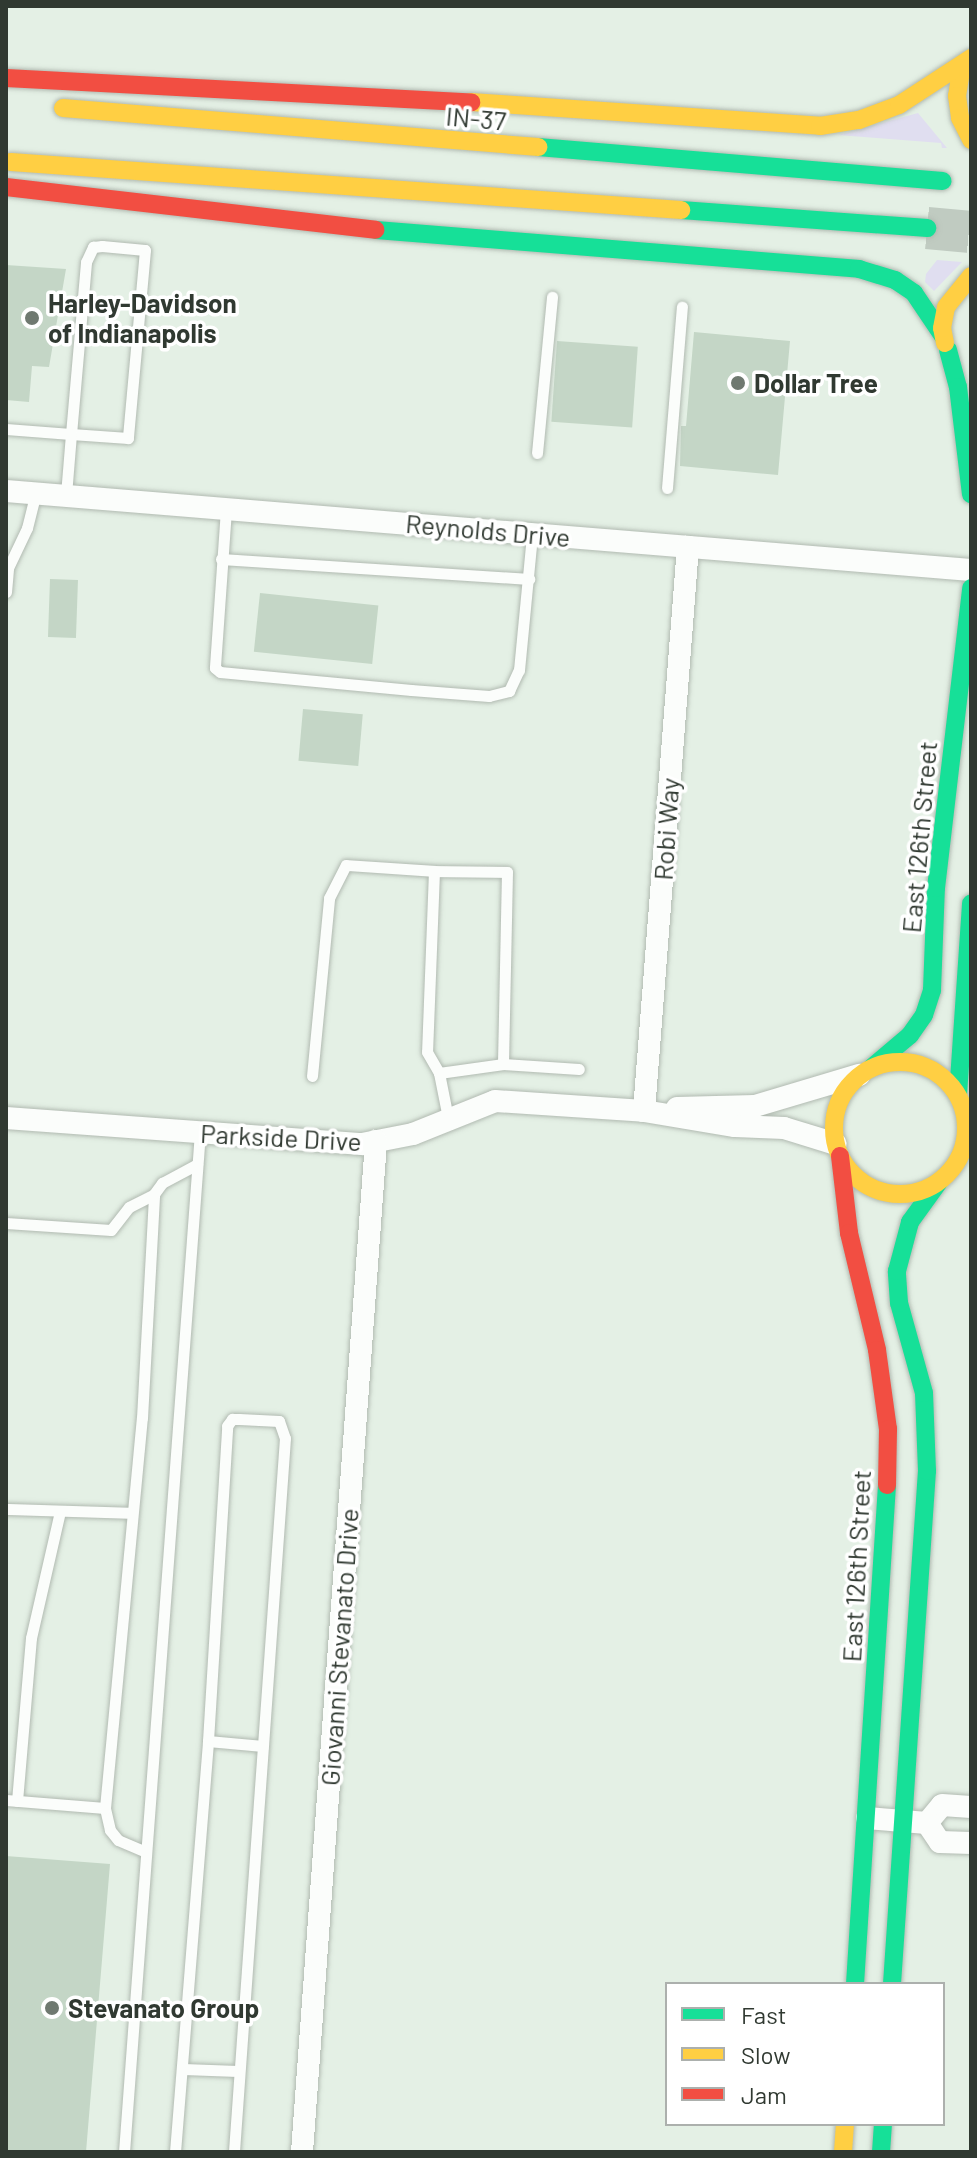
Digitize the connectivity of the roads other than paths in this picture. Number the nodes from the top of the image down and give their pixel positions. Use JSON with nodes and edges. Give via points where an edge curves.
{"nodes":[{"id":1,"x":971,"y":59,"type":"edge"},
{"id":2,"x":6,"y":78,"type":"edge"},
{"id":3,"x":38,"y":106,"type":"dead end"},
{"id":4,"x":971,"y":140,"type":"edge"},
{"id":5,"x":6,"y":162,"type":"edge"},
{"id":6,"x":943,"y":181,"type":"dead end"},
{"id":7,"x":6,"y":187,"type":"edge"},
{"id":8,"x":927,"y":228,"type":"tunnel mouth"},
{"id":9,"x":971,"y":276,"type":"edge"},
{"id":10,"x":552,"y":297,"type":"dead end"},
{"id":11,"x":682,"y":307,"type":"dead end"},
{"id":12,"x":945,"y":343,"type":"junction"},
{"id":13,"x":971,"y":375,"type":"edge"},
{"id":14,"x":6,"y":429,"type":"edge"},
{"id":15,"x":71,"y":434,"type":"junction"},
{"id":16,"x":537,"y":453,"type":"dead end"},
{"id":17,"x":667,"y":488,"type":"dead end"},
{"id":18,"x":6,"y":491,"type":"edge"},
{"id":19,"x":36,"y":493,"type":"junction"},
{"id":20,"x":971,"y":494,"type":"edge"},
{"id":21,"x":66,"y":495,"type":"junction"},
{"id":22,"x":226,"y":509,"type":"junction"},
{"id":23,"x":532,"y":534,"type":"junction"},
{"id":24,"x":688,"y":547,"type":"junction"},
{"id":25,"x":221,"y":559,"type":"junction"},
{"id":26,"x":971,"y":570,"type":"edge"},
{"id":27,"x":529,"y":579,"type":"junction"},
{"id":28,"x":971,"y":588,"type":"edge"},
{"id":29,"x":6,"y":592,"type":"edge"},
{"id":30,"x":434,"y":871,"type":"junction"},
{"id":31,"x":971,"y":903,"type":"edge"},
{"id":32,"x":503,"y":1064,"type":"junction"},
{"id":33,"x":579,"y":1069,"type":"dead end"},
{"id":34,"x":865,"y":1072,"type":"junction"},
{"id":35,"x":439,"y":1073,"type":"junction"},
{"id":36,"x":312,"y":1076,"type":"dead end"},
{"id":37,"x":964,"y":1106,"type":"edge"},
{"id":38,"x":644,"y":1111,"type":"junction"},
{"id":39,"x":6,"y":1118,"type":"edge"},
{"id":40,"x":448,"y":1118,"type":"junction"},
{"id":41,"x":200,"y":1132,"type":"junction"},
{"id":42,"x":376,"y":1141,"type":"junction"},
{"id":43,"x":838,"y":1150,"type":"junction"},
{"id":44,"x":197,"y":1164,"type":"junction"},
{"id":45,"x":962,"y":1166,"type":"edge"},
{"id":46,"x":939,"y":1182,"type":"junction"},
{"id":47,"x":154,"y":1194,"type":"junction"},
{"id":48,"x":6,"y":1223,"type":"edge"},
{"id":49,"x":6,"y":1509,"type":"edge"},
{"id":50,"x":60,"y":1511,"type":"junction"},
{"id":51,"x":131,"y":1513,"type":"junction"},
{"id":52,"x":208,"y":1741,"type":"junction"},
{"id":53,"x":263,"y":1746,"type":"junction"},
{"id":54,"x":12,"y":1800,"type":"edge"},
{"id":55,"x":971,"y":1807,"type":"edge"},
{"id":56,"x":105,"y":1808,"type":"junction"},
{"id":57,"x":867,"y":1818,"type":"junction"},
{"id":58,"x":903,"y":1821,"type":"junction"},
{"id":59,"x":927,"y":1823,"type":"junction"},
{"id":60,"x":971,"y":1843,"type":"edge"},
{"id":61,"x":146,"y":1852,"type":"junction"},
{"id":62,"x":855,"y":1982,"type":"edge"},
{"id":63,"x":892,"y":1982,"type":"edge"},
{"id":64,"x":182,"y":2069,"type":"junction"},
{"id":65,"x":239,"y":2071,"type":"junction"},
{"id":66,"x":845,"y":2126,"type":"edge"},
{"id":67,"x":883,"y":2126,"type":"edge"},
{"id":68,"x":124,"y":2152,"type":"edge"},
{"id":69,"x":175,"y":2152,"type":"edge"},
{"id":70,"x":234,"y":2152,"type":"edge"},
{"id":71,"x":302,"y":2152,"type":"edge"},
{"id":72,"x":843,"y":2152,"type":"edge"},
{"id":73,"x":881,"y":2152,"type":"edge"}],
"edges":[{"from":1,"to":2,"type":"main road","via":[[899,105],[859,120],[820,126],[377,95]]},
{"from":1,"to":4,"type":"main road","via":[[961,71],[957,96]]},
{"from":3,"to":6,"type":"main road","name":"IN-37"},
{"from":5,"to":8,"type":"main road"},
{"from":7,"to":12,"type":"main road","via":[[358,229],[859,269],[895,280],[914,293]]},
{"from":9,"to":12,"type":"main road","via":[[946,307]]},
{"from":10,"to":16,"type":"lane"},
{"from":11,"to":17,"type":"lane"},
{"from":12,"to":13,"type":"main road"},
{"from":12,"to":20,"type":"main road","via":[[960,398]]},
{"from":14,"to":15,"type":"lane"},
{"from":15,"to":15,"type":"lane","via":[[128,438],[145,250],[102,246],[88,252]]},
{"from":15,"to":21,"type":"lane"},
{"from":18,"to":19,"type":"street","name":"Reynolds Drive"},
{"from":19,"to":21,"type":"street","name":"Reynolds Drive"},
{"from":19,"to":29,"type":"lane","via":[[8,568]]},
{"from":21,"to":22,"type":"street","name":"Reynolds Drive"},
{"from":22,"to":23,"type":"street","name":"Reynolds Drive"},
{"from":22,"to":25,"type":"lane"},
{"from":23,"to":24,"type":"street","name":"Reynolds Drive"},
{"from":23,"to":27,"type":"lane"},
{"from":24,"to":26,"type":"street","name":"Reynolds Drive"},
{"from":24,"to":38,"type":"street","name":"Robi Way"},
{"from":25,"to":27,"type":"lane"},
{"from":25,"to":27,"type":"lane","via":[[213,663],[220,672],[489,696],[509,691],[519,670]]},
{"from":28,"to":34,"type":"main road","name":"East 126th Street","via":[[936,888],[932,990],[910,1035]]},
{"from":30,"to":32,"type":"lane","via":[[507,872]]},
{"from":30,"to":35,"type":"lane","via":[[427,1052]]},
{"from":30,"to":36,"type":"lane","via":[[346,865],[329,898]]},
{"from":31,"to":37,"type":"main road"},
{"from":32,"to":33,"type":"lane"},
{"from":32,"to":35,"type":"lane"},
{"from":34,"to":37,"type":"main road","via":[[899,1061],[927,1066],[950,1083]]},
{"from":34,"to":38,"type":"street","name":"Parkside Drive","via":[[755,1106]]},
{"from":34,"to":43,"type":"main road","via":[[846,1089],[838,1106]]},
{"from":35,"to":40,"type":"lane"},
{"from":37,"to":45,"type":"main road"},
{"from":38,"to":40,"type":"street","name":"Parkside Drive","via":[[495,1101]]},
{"from":38,"to":43,"type":"street","name":"Parkside Drive","via":[[692,1122],[784,1128]]},
{"from":39,"to":41,"type":"street","name":"Parkside Drive"},
{"from":40,"to":42,"type":"street","name":"Parkside Drive","via":[[413,1134]]},
{"from":41,"to":42,"type":"street","name":"Parkside Drive"},
{"from":41,"to":44,"type":"lane"},
{"from":42,"to":71,"type":"street","name":"Giovanni Stevanato Drive"},
{"from":43,"to":46,"type":"main road","via":[[858,1179],[883,1192],[912,1193]]},
{"from":43,"to":57,"type":"main road","name":"East 126th Street","via":[[888,1429]]},
{"from":44,"to":47,"type":"lane","via":[[162,1183]]},
{"from":44,"to":61,"type":"lane"},
{"from":45,"to":46,"type":"main road"},
{"from":46,"to":58,"type":"main road","via":[[910,1222],[897,1271],[899,1303],[924,1393],[927,1471]]},
{"from":47,"to":48,"type":"lane","via":[[129,1207],[111,1230]]},
{"from":47,"to":51,"type":"lane","via":[[142,1418]]},
{"from":49,"to":50,"type":"lane"},
{"from":50,"to":51,"type":"lane"},
{"from":50,"to":54,"type":"lane","via":[[31,1638]]},
{"from":51,"to":56,"type":"lane"},
{"from":52,"to":53,"type":"lane"},
{"from":52,"to":53,"type":"lane","via":[[227,1426],[232,1419],[279,1421],[285,1438]]},
{"from":52,"to":64,"type":"lane"},
{"from":53,"to":65,"type":"lane"},
{"from":54,"to":56,"type":"lane"},
{"from":55,"to":59,"type":"street","via":[[942,1805]]},
{"from":56,"to":61,"type":"lane","via":[[118,1840]]},
{"from":57,"to":58,"type":"street"},
{"from":57,"to":62,"type":"main road","name":"East 126th Street"},
{"from":58,"to":59,"type":"street"},
{"from":58,"to":63,"type":"main road"},
{"from":59,"to":60,"type":"street","via":[[940,1842]]},
{"from":61,"to":68,"type":"lane"},
{"from":64,"to":65,"type":"lane"},
{"from":64,"to":69,"type":"lane"},
{"from":65,"to":70,"type":"lane"},
{"from":66,"to":72,"type":"main road"},
{"from":67,"to":73,"type":"main road"}]}
